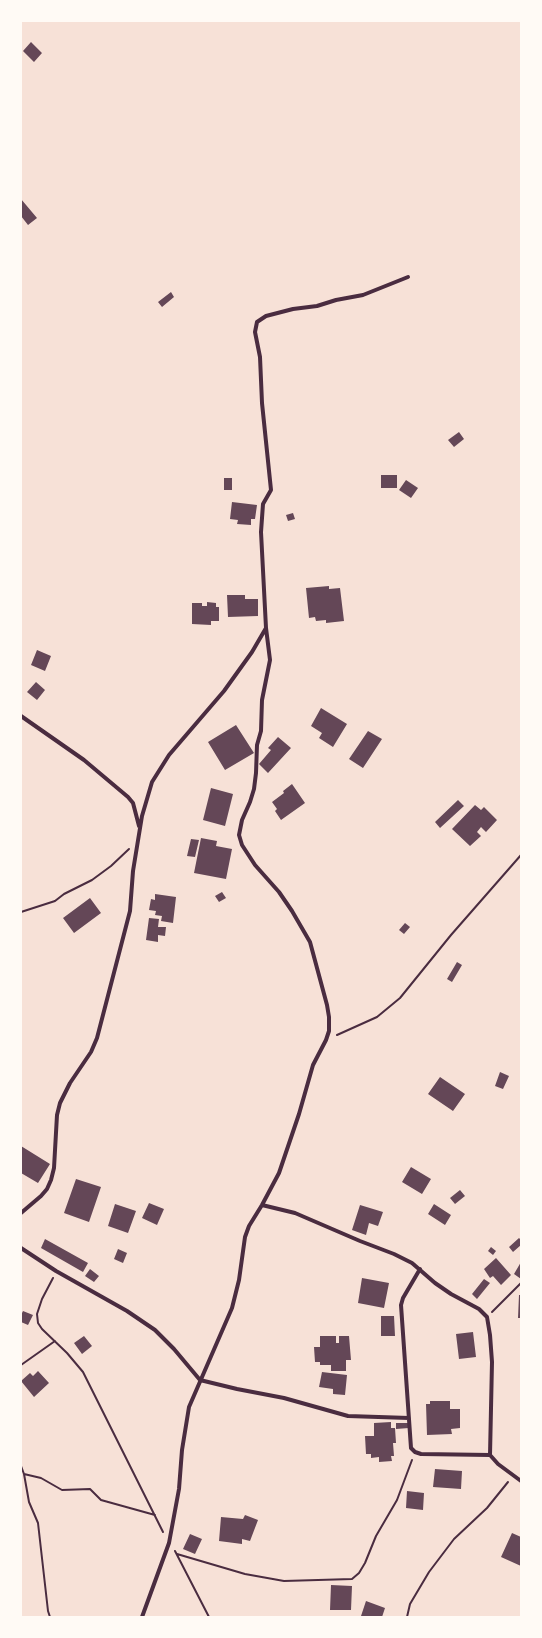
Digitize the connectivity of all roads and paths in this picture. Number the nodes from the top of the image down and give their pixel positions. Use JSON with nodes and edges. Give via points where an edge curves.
{"nodes":[{"id":1,"x":408,"y":277,"type":"dead end"},
{"id":2,"x":266,"y":628,"type":"junction"},
{"id":3,"x":21,"y":716,"type":"edge"},
{"id":4,"x":140,"y":828,"type":"junction"},
{"id":5,"x":138,"y":842,"type":"junction"},
{"id":6,"x":521,"y":855,"type":"edge"},
{"id":7,"x":21,"y":912,"type":"edge"},
{"id":8,"x":326,"y":1040,"type":"junction"},
{"id":9,"x":262,"y":1205,"type":"junction"},
{"id":10,"x":21,"y":1213,"type":"edge"},
{"id":11,"x":21,"y":1248,"type":"edge"},
{"id":12,"x":420,"y":1270,"type":"junction"},
{"id":13,"x":56,"y":1271,"type":"junction"},
{"id":14,"x":521,"y":1283,"type":"edge"},
{"id":15,"x":487,"y":1317,"type":"junction"},
{"id":16,"x":55,"y":1341,"type":"junction"},
{"id":17,"x":21,"y":1365,"type":"edge"},
{"id":18,"x":200,"y":1380,"type":"junction"},
{"id":19,"x":409,"y":1418,"type":"junction"},
{"id":20,"x":415,"y":1452,"type":"junction"},
{"id":21,"x":490,"y":1455,"type":"junction"},
{"id":22,"x":21,"y":1466,"type":"edge"},
{"id":23,"x":24,"y":1474,"type":"junction"},
{"id":24,"x":513,"y":1476,"type":"junction"},
{"id":25,"x":521,"y":1481,"type":"edge"},
{"id":26,"x":155,"y":1515,"type":"junction"},
{"id":27,"x":169,"y":1543,"type":"junction"},
{"id":28,"x":177,"y":1554,"type":"junction"},
{"id":29,"x":50,"y":1617,"type":"edge"},
{"id":30,"x":142,"y":1617,"type":"edge"},
{"id":31,"x":209,"y":1617,"type":"edge"},
{"id":32,"x":407,"y":1617,"type":"edge"}],
"edges":[{"from":1,"to":2,"type":"street","via":[[362,295],[266,316],[257,322],[255,332],[260,357],[270,490],[263,504],[261,532]]},
{"from":2,"to":4,"type":"street","via":[[224,691],[160,768],[152,782]]},
{"from":2,"to":8,"type":"street","via":[[270,660],[262,700],[261,731],[256,745],[254,789],[239,835],[242,845],[255,865],[292,911],[310,942],[329,1017]]},
{"from":3,"to":4,"type":"street","via":[[84,760],[128,797],[133,803]]},
{"from":4,"to":5,"type":"street"},
{"from":5,"to":7,"type":"path","via":[[92,880],[55,901]]},
{"from":5,"to":10,"type":"street","via":[[130,911],[97,1038],[60,1104],[51,1180],[41,1196]]},
{"from":6,"to":8,"type":"path","via":[[400,998],[377,1017]]},
{"from":8,"to":9,"type":"street","via":[[313,1065],[279,1173]]},
{"from":9,"to":12,"type":"street","via":[[295,1213],[394,1254]]},
{"from":9,"to":18,"type":"street","via":[[245,1237],[232,1308]]},
{"from":11,"to":13,"type":"street"},
{"from":12,"to":15,"type":"street","via":[[435,1283],[479,1309]]},
{"from":12,"to":19,"type":"street","via":[[402,1298],[401,1305]]},
{"from":13,"to":16,"type":"path","via":[[37,1314],[38,1323]]},
{"from":13,"to":18,"type":"street","via":[[105,1297],[155,1330]]},
{"from":14,"to":15,"type":"path"},
{"from":15,"to":21,"type":"street","via":[[492,1362]]},
{"from":16,"to":17,"type":"path"},
{"from":16,"to":26,"type":"path","via":[[83,1372]]},
{"from":18,"to":19,"type":"street","via":[[284,1398],[348,1416]]},
{"from":18,"to":27,"type":"street","via":[[189,1408]]},
{"from":19,"to":20,"type":"street","via":[[411,1448]]},
{"from":20,"to":21,"type":"street"},
{"from":20,"to":28,"type":"path","via":[[397,1500],[376,1536],[360,1573],[352,1579],[284,1581],[245,1574]]},
{"from":21,"to":24,"type":"street"},
{"from":22,"to":23,"type":"path"},
{"from":23,"to":26,"type":"path","via":[[41,1478],[62,1490],[90,1489],[100,1500]]},
{"from":23,"to":29,"type":"path","via":[[29,1502],[38,1523]]},
{"from":24,"to":25,"type":"street"},
{"from":24,"to":32,"type":"path","via":[[487,1508],[454,1539],[429,1572],[410,1604]]},
{"from":26,"to":27,"type":"path"},
{"from":27,"to":28,"type":"path"},
{"from":27,"to":30,"type":"street"},
{"from":28,"to":31,"type":"path"}]}
